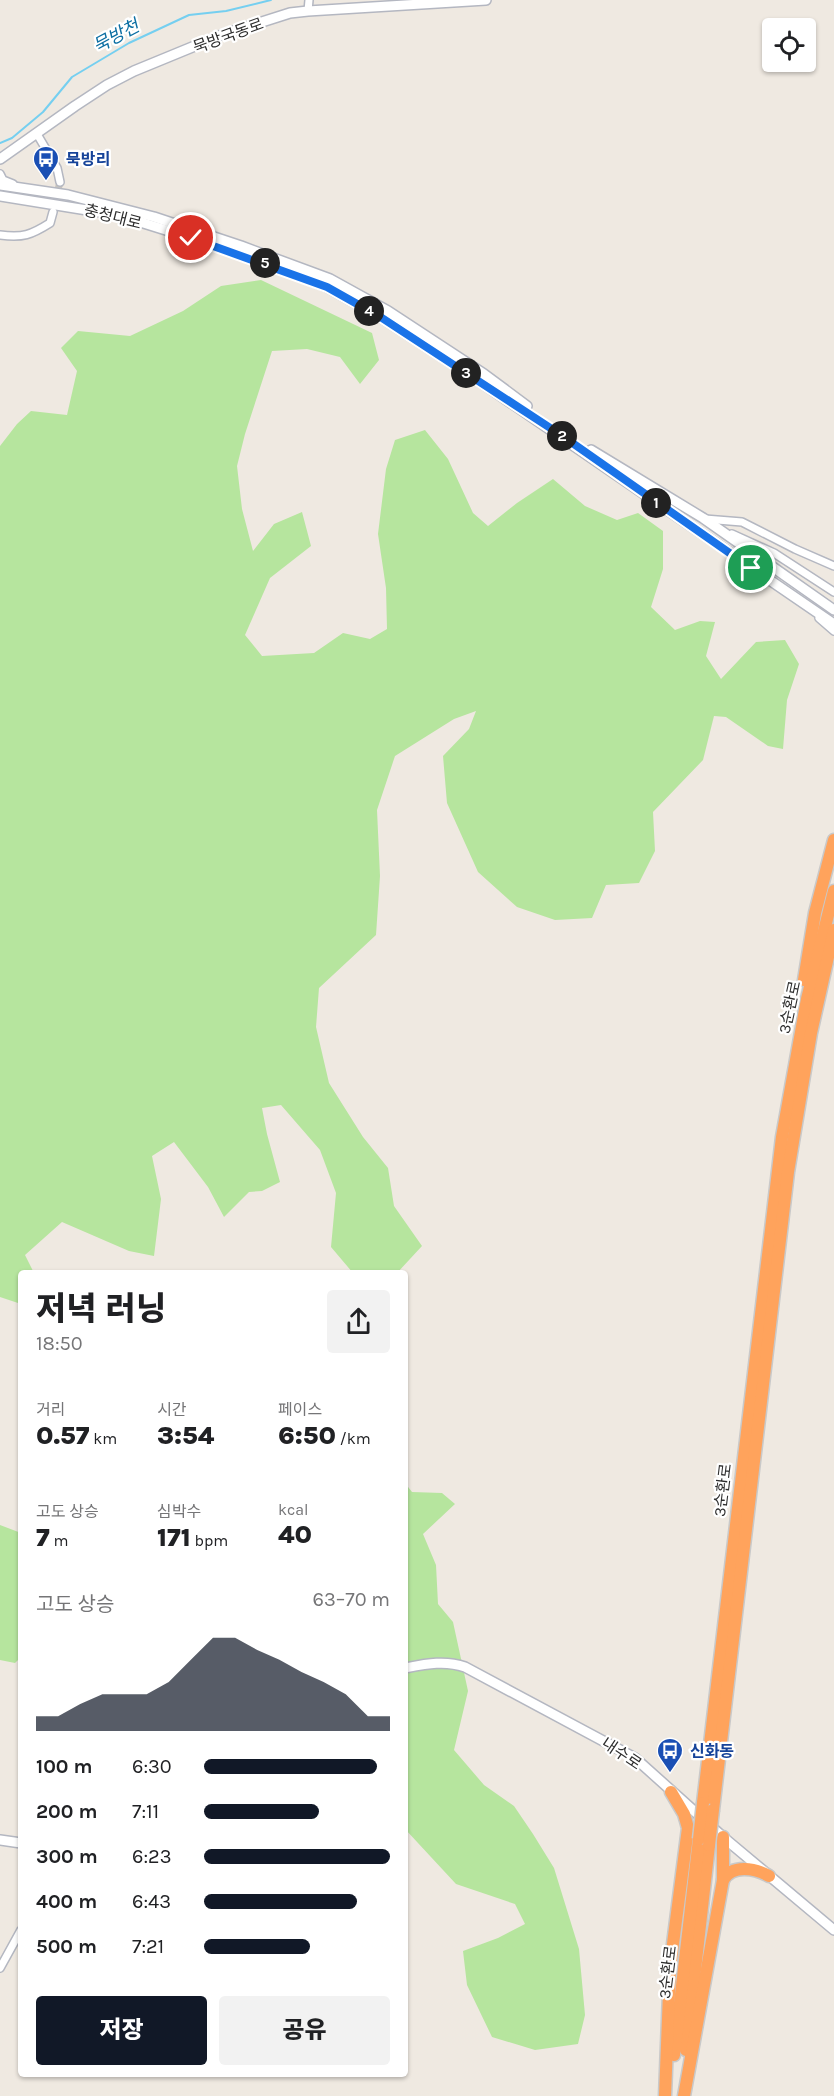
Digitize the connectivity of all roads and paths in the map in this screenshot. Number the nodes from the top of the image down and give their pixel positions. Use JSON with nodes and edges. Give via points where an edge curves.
{"nodes":[{"id":1,"x":486,"y":0,"type":"edge"},
{"id":2,"x":308,"y":5,"type":"edge"},
{"id":3,"x":37,"y":134,"type":"junction"},
{"id":4,"x":0,"y":159,"type":"edge"},
{"id":5,"x":0,"y":174,"type":"edge"},
{"id":6,"x":60,"y":182,"type":"tunnel mouth"},
{"id":7,"x":0,"y":185,"type":"edge"},
{"id":8,"x":23,"y":189,"type":"junction"},
{"id":9,"x":0,"y":195,"type":"edge"},
{"id":10,"x":53,"y":212,"type":"tunnel mouth"},
{"id":11,"x":0,"y":235,"type":"edge"},
{"id":12,"x":703,"y":518,"type":"junction"},
{"id":13,"x":718,"y":528,"type":"junction"},
{"id":14,"x":834,"y":566,"type":"edge"},
{"id":15,"x":834,"y":592,"type":"edge"},
{"id":16,"x":789,"y":593,"type":"junction"},
{"id":17,"x":834,"y":610,"type":"edge"},
{"id":18,"x":834,"y":624,"type":"edge"},
{"id":19,"x":834,"y":631,"type":"edge"},
{"id":20,"x":834,"y":840,"type":"edge"},
{"id":21,"x":834,"y":891,"type":"edge"},
{"id":22,"x":834,"y":930,"type":"edge"},
{"id":23,"x":834,"y":963,"type":"edge"},
{"id":24,"x":806,"y":1061,"type":"junction"},
{"id":25,"x":788,"y":1095,"type":"junction"},
{"id":26,"x":408,"y":1668,"type":"edge"},
{"id":27,"x":671,"y":1792,"type":"junction"},
{"id":28,"x":708,"y":1807,"type":"junction"},
{"id":29,"x":703,"y":1819,"type":"junction"},
{"id":30,"x":688,"y":1828,"type":"junction"},
{"id":31,"x":0,"y":1840,"type":"edge"},
{"id":32,"x":704,"y":1842,"type":"junction"},
{"id":33,"x":18,"y":1843,"type":"edge"},
{"id":34,"x":723,"y":1843,"type":"junction"},
{"id":35,"x":769,"y":1876,"type":"junction"},
{"id":36,"x":723,"y":1880,"type":"junction"},
{"id":37,"x":834,"y":1930,"type":"edge"},
{"id":38,"x":18,"y":1935,"type":"edge"},
{"id":39,"x":0,"y":1968,"type":"edge"},
{"id":40,"x":667,"y":2096,"type":"edge"},
{"id":41,"x":682,"y":2096,"type":"edge"}],
"edges":[{"from":1,"to":2,"type":"main road","name":"묵방국동로"},
{"from":2,"to":3,"type":"main road","name":"묵방국동로","via":[[134,71]]},
{"from":3,"to":4,"type":"main road","name":"묵방국동로"},
{"from":3,"to":6,"type":"street","via":[[57,168]]},
{"from":5,"to":8,"type":"street","via":[[3,180]]},
{"from":7,"to":8,"type":"main road","name":"충청대로"},
{"from":8,"to":12,"type":"main road","name":"충청대로","via":[[68,195],[154,217],[330,279],[388,311],[484,374],[562,432]]},
{"from":9,"to":16,"type":"main road","name":"충청대로","via":[[118,215],[236,252],[327,287],[479,381]]},
{"from":10,"to":11,"type":"street","via":[[50,223],[32,234]]},
{"from":12,"to":13,"type":"main road","name":"충청대로"},
{"from":12,"to":14,"type":"street","via":[[742,522]]},
{"from":13,"to":15,"type":"street","via":[[774,553]]},
{"from":13,"to":17,"type":"main road","name":"충청대로"},
{"from":16,"to":18,"type":"main road","name":"충청대로"},
{"from":16,"to":19,"type":"street"},
{"from":20,"to":25,"type":"highway","via":[[815,914]]},
{"from":21,"to":25,"type":"highway","name":"3순환로"},
{"from":22,"to":24,"type":"highway","name":"3순환로"},
{"from":23,"to":24,"type":"highway"},
{"from":24,"to":28,"type":"highway","name":"3순환로","via":[[782,1220]]},
{"from":25,"to":28,"type":"highway","name":"3순환로"},
{"from":26,"to":27,"type":"main road","name":"내수로","via":[[441,1662],[465,1667],[627,1754]]},
{"from":27,"to":29,"type":"main road","name":"내수로"},
{"from":27,"to":30,"type":"highway"},
{"from":28,"to":32,"type":"highway","name":"3순환로","bridge":true},
{"from":29,"to":30,"type":"highway"},
{"from":29,"to":34,"type":"main road","name":"내수로"},
{"from":30,"to":34,"type":"highway","via":[[710,1831]]},
{"from":30,"to":40,"type":"highway","via":[[670,1967]]},
{"from":31,"to":33,"type":"main road"},
{"from":32,"to":40,"type":"highway","name":"3순환로"},
{"from":32,"to":41,"type":"highway","name":"3순환로"},
{"from":34,"to":35,"type":"main road","name":"내수로"},
{"from":34,"to":36,"type":"highway"},
{"from":35,"to":36,"type":"highway","via":[[742,1869]]},
{"from":35,"to":37,"type":"main road","name":"내수로"},
{"from":36,"to":41,"type":"highway"},
{"from":38,"to":39,"type":"street"}]}
